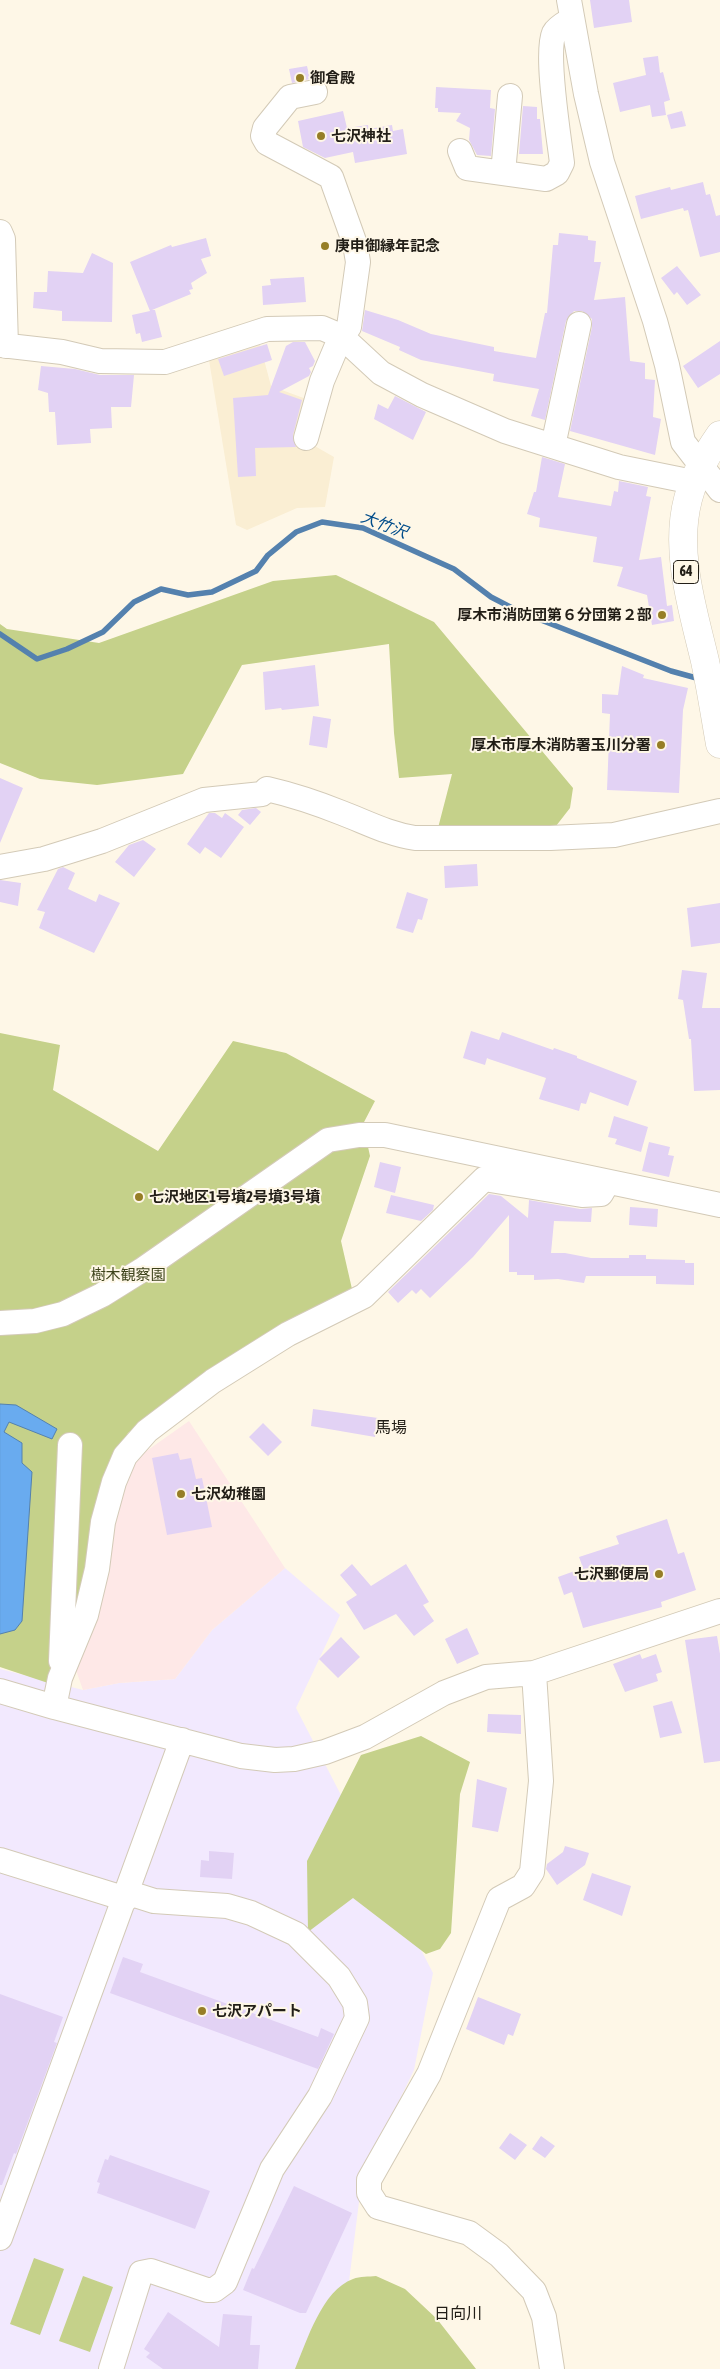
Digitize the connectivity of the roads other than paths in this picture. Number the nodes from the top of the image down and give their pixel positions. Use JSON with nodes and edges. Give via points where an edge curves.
{"nodes":[{"id":1,"x":570,"y":9,"type":"edge"},
{"id":2,"x":315,"y":92,"type":"dead end"},
{"id":3,"x":542,"y":92,"type":"dead end"},
{"id":4,"x":510,"y":96,"type":"dead end"},
{"id":5,"x":460,"y":152,"type":"dead end"},
{"id":6,"x":504,"y":173,"type":"junction"},
{"id":7,"x":556,"y":174,"type":"junction"},
{"id":8,"x":0,"y":232,"type":"edge"},
{"id":9,"x":579,"y":324,"type":"dead end"},
{"id":10,"x":341,"y":336,"type":"junction"},
{"id":11,"x":3,"y":345,"type":"edge"},
{"id":12,"x":720,"y":435,"type":"edge"},
{"id":13,"x":306,"y":438,"type":"dead end"},
{"id":14,"x":553,"y":446,"type":"junction"},
{"id":15,"x":697,"y":473,"type":"junction"},
{"id":16,"x":720,"y":490,"type":"edge"},
{"id":17,"x":720,"y":743,"type":"edge"},
{"id":18,"x":720,"y":811,"type":"edge"},
{"id":19,"x":0,"y":867,"type":"edge"},
{"id":20,"x":608,"y":1182,"type":"junction"},
{"id":21,"x":720,"y":1206,"type":"edge"},
{"id":22,"x":0,"y":1323,"type":"edge"},
{"id":23,"x":70,"y":1445,"type":"dead end"},
{"id":24,"x":720,"y":1611,"type":"edge"},
{"id":25,"x":534,"y":1672,"type":"junction"},
{"id":26,"x":60,"y":1678,"type":"junction"},
{"id":27,"x":0,"y":1691,"type":"edge"},
{"id":28,"x":54,"y":1707,"type":"junction"},
{"id":29,"x":182,"y":1740,"type":"junction"},
{"id":30,"x":0,"y":1860,"type":"edge"},
{"id":31,"x":126,"y":1898,"type":"junction"},
{"id":32,"x":0,"y":2238,"type":"edge"},
{"id":33,"x":111,"y":2369,"type":"edge"},
{"id":34,"x":552,"y":2369,"type":"edge"}],
"edges":[{"from":1,"to":7,"type":"street","via":[[555,30],[552,41],[552,81],[562,163]]},
{"from":1,"to":15,"type":"street","via":[[602,162],[655,321],[683,442]]},
{"from":2,"to":10,"type":"street","via":[[290,97],[265,128],[263,136],[267,143],[331,177],[355,244],[358,262],[349,327]]},
{"from":3,"to":7,"type":"street"},
{"from":4,"to":6,"type":"street"},
{"from":5,"to":6,"type":"street","via":[[467,168]]},
{"from":6,"to":7,"type":"street","via":[[546,179]]},
{"from":8,"to":11,"type":"street","via":[[3,239]]},
{"from":9,"to":14,"type":"street"},
{"from":10,"to":11,"type":"street","via":[[322,328],[267,329],[165,362],[100,361],[62,352]]},
{"from":10,"to":13,"type":"street","via":[[316,398]]},
{"from":10,"to":14,"type":"street","via":[[381,373],[422,395],[505,431]]},
{"from":12,"to":15,"type":"main road","number":"64"},
{"from":14,"to":15,"type":"street","via":[[619,467]]},
{"from":15,"to":16,"type":"street"},
{"from":15,"to":17,"type":"main road","number":"64","via":[[687,500],[686,568]]},
{"from":18,"to":19,"type":"street","via":[[624,834],[550,838],[415,838],[395,835],[326,807],[267,789],[262,794],[204,800],[102,841],[44,859]]},
{"from":20,"to":21,"type":"street"},
{"from":20,"to":22,"type":"street","via":[[385,1135],[328,1140],[142,1270],[102,1294],[63,1314],[35,1321]]},
{"from":20,"to":26,"type":"street","via":[[601,1194],[582,1195],[484,1179],[364,1296],[288,1334],[213,1381],[147,1431],[125,1456],[114,1482],[103,1522],[97,1569],[86,1615]]},
{"from":23,"to":26,"type":"street"},
{"from":24,"to":25,"type":"street"},
{"from":25,"to":29,"type":"street","via":[[486,1677],[444,1693],[365,1737],[294,1759],[250,1757]]},
{"from":25,"to":34,"type":"street","via":[[540,1781],[532,1872],[524,1886],[499,1899],[430,2074],[369,2180],[369,2193],[378,2207],[469,2232],[499,2255],[534,2292],[544,2317]]},
{"from":26,"to":28,"type":"street"},
{"from":27,"to":28,"type":"street"},
{"from":28,"to":29,"type":"street"},
{"from":29,"to":31,"type":"street"},
{"from":30,"to":31,"type":"street"},
{"from":31,"to":32,"type":"street"},
{"from":31,"to":33,"type":"street","via":[[132,1894],[154,1901],[228,1906],[296,1934],[339,1977],[355,2003],[357,2018],[320,2096],[272,2169],[225,2282],[214,2290],[207,2290],[151,2271],[141,2273]]}]}
